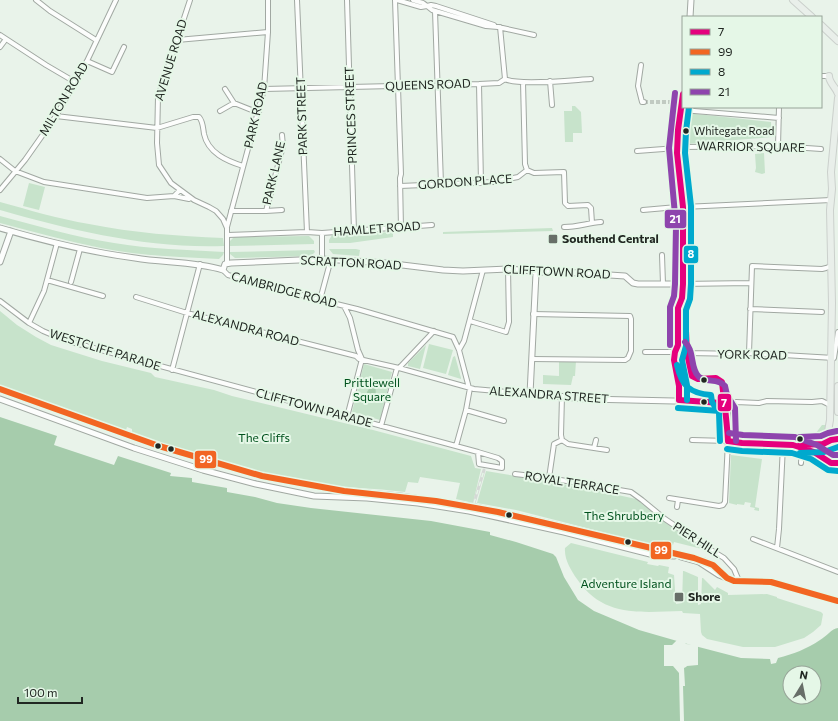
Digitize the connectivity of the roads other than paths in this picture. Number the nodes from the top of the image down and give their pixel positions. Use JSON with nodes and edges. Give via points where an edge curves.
{"nodes":[{"id":1,"x":36,"y":0,"type":"edge"},
{"id":2,"x":116,"y":0,"type":"edge"},
{"id":3,"x":268,"y":0,"type":"edge"},
{"id":4,"x":297,"y":0,"type":"edge"},
{"id":5,"x":346,"y":0,"type":"edge"},
{"id":6,"x":396,"y":0,"type":"edge"},
{"id":7,"x":413,"y":0,"type":"edge"},
{"id":8,"x":690,"y":0,"type":"edge"},
{"id":9,"x":793,"y":0,"type":"edge"},
{"id":10,"x":189,"y":2,"type":"edge"},
{"id":11,"x":427,"y":6,"type":"junction"},
{"id":12,"x":435,"y":11,"type":"junction"},
{"id":13,"x":690,"y":16,"type":"edge"},
{"id":14,"x":811,"y":16,"type":"edge"},
{"id":15,"x":822,"y":26,"type":"edge"},
{"id":16,"x":499,"y":27,"type":"junction"},
{"id":17,"x":268,"y":32,"type":"junction"},
{"id":18,"x":0,"y":35,"type":"edge"},
{"id":19,"x":534,"y":35,"type":"dead end"},
{"id":20,"x":6,"y":39,"type":"junction"},
{"id":21,"x":96,"y":40,"type":"junction"},
{"id":22,"x":177,"y":40,"type":"junction"},
{"id":23,"x":838,"y":41,"type":"edge"},
{"id":24,"x":0,"y":47,"type":"edge"},
{"id":25,"x":124,"y":47,"type":"dead end"},
{"id":26,"x":87,"y":61,"type":"junction"},
{"id":27,"x":641,"y":65,"type":"dead end"},
{"id":28,"x":822,"y":76,"type":"edge"},
{"id":29,"x":829,"y":76,"type":"joint"},
{"id":30,"x":505,"y":79,"type":"junction"},
{"id":31,"x":591,"y":79,"type":"dead end"},
{"id":32,"x":550,"y":81,"type":"junction"},
{"id":33,"x":75,"y":82,"type":"junction"},
{"id":34,"x":523,"y":82,"type":"junction"},
{"id":35,"x":479,"y":84,"type":"junction"},
{"id":36,"x":438,"y":85,"type":"junction"},
{"id":37,"x":398,"y":86,"type":"junction"},
{"id":38,"x":350,"y":87,"type":"junction"},
{"id":39,"x":301,"y":88,"type":"junction"},
{"id":40,"x":225,"y":89,"type":"dead end"},
{"id":41,"x":264,"y":89,"type":"junction"},
{"id":42,"x":837,"y":91,"type":"edge"},
{"id":43,"x":838,"y":98,"type":"edge"},
{"id":44,"x":644,"y":102,"type":"dead end"},
{"id":45,"x":673,"y":102,"type":"tunnel mouth"},
{"id":46,"x":682,"y":102,"type":"edge"},
{"id":47,"x":234,"y":103,"type":"junction"},
{"id":48,"x":552,"y":105,"type":"dead end"},
{"id":49,"x":780,"y":108,"type":"edge"},
{"id":50,"x":682,"y":110,"type":"junction"},
{"id":51,"x":220,"y":111,"type":"dead end"},
{"id":52,"x":259,"y":113,"type":"junction"},
{"id":53,"x":56,"y":116,"type":"junction"},
{"id":54,"x":779,"y":118,"type":"junction"},
{"id":55,"x":157,"y":128,"type":"junction"},
{"id":56,"x":282,"y":135,"type":"dead end"},
{"id":57,"x":778,"y":146,"type":"junction"},
{"id":58,"x":679,"y":147,"type":"junction"},
{"id":59,"x":821,"y":149,"type":"dead end"},
{"id":60,"x":637,"y":150,"type":"dead end"},
{"id":61,"x":0,"y":159,"type":"edge"},
{"id":62,"x":243,"y":166,"type":"junction"},
{"id":63,"x":527,"y":170,"type":"junction"},
{"id":64,"x":15,"y":171,"type":"junction"},
{"id":65,"x":481,"y":183,"type":"junction"},
{"id":66,"x":441,"y":184,"type":"junction"},
{"id":67,"x":400,"y":186,"type":"junction"},
{"id":68,"x":0,"y":190,"type":"edge"},
{"id":69,"x":180,"y":190,"type":"junction"},
{"id":70,"x":174,"y":196,"type":"junction"},
{"id":71,"x":194,"y":200,"type":"junction"},
{"id":72,"x":831,"y":200,"type":"junction"},
{"id":73,"x":680,"y":207,"type":"junction"},
{"id":74,"x":282,"y":210,"type":"dead end"},
{"id":75,"x":643,"y":210,"type":"dead end"},
{"id":76,"x":266,"y":211,"type":"junction"},
{"id":77,"x":216,"y":212,"type":"junction"},
{"id":78,"x":230,"y":212,"type":"junction"},
{"id":79,"x":601,"y":222,"type":"dead end"},
{"id":80,"x":592,"y":223,"type":"junction"},
{"id":81,"x":432,"y":225,"type":"dead end"},
{"id":82,"x":564,"y":227,"type":"dead end"},
{"id":83,"x":0,"y":228,"type":"edge"},
{"id":84,"x":227,"y":228,"type":"junction"},
{"id":85,"x":401,"y":228,"type":"junction"},
{"id":86,"x":12,"y":231,"type":"junction"},
{"id":87,"x":354,"y":231,"type":"junction"},
{"id":88,"x":307,"y":232,"type":"junction"},
{"id":89,"x":322,"y":233,"type":"junction"},
{"id":90,"x":227,"y":236,"type":"junction"},
{"id":91,"x":57,"y":243,"type":"junction"},
{"id":92,"x":80,"y":249,"type":"junction"},
{"id":93,"x":662,"y":255,"type":"dead end"},
{"id":94,"x":322,"y":256,"type":"junction"},
{"id":95,"x":331,"y":259,"type":"junction"},
{"id":96,"x":0,"y":262,"type":"edge"},
{"id":97,"x":227,"y":263,"type":"junction"},
{"id":98,"x":200,"y":264,"type":"junction"},
{"id":99,"x":831,"y":266,"type":"junction"},
{"id":100,"x":508,"y":269,"type":"junction"},
{"id":101,"x":223,"y":270,"type":"junction"},
{"id":102,"x":483,"y":270,"type":"junction"},
{"id":103,"x":536,"y":273,"type":"junction"},
{"id":104,"x":47,"y":280,"type":"junction"},
{"id":105,"x":71,"y":282,"type":"dead end"},
{"id":106,"x":751,"y":283,"type":"junction"},
{"id":107,"x":663,"y":284,"type":"junction"},
{"id":108,"x":677,"y":284,"type":"junction"},
{"id":109,"x":683,"y":284,"type":"junction"},
{"id":110,"x":103,"y":296,"type":"dead end"},
{"id":111,"x":136,"y":297,"type":"dead end"},
{"id":112,"x":320,"y":300,"type":"junction"},
{"id":113,"x":0,"y":301,"type":"edge"},
{"id":114,"x":344,"y":306,"type":"junction"},
{"id":115,"x":678,"y":308,"type":"junction"},
{"id":116,"x":750,"y":309,"type":"junction"},
{"id":117,"x":361,"y":311,"type":"junction"},
{"id":118,"x":187,"y":312,"type":"junction"},
{"id":119,"x":822,"y":312,"type":"dead end"},
{"id":120,"x":533,"y":314,"type":"junction"},
{"id":121,"x":350,"y":318,"type":"junction"},
{"id":122,"x":470,"y":321,"type":"junction"},
{"id":123,"x":28,"y":323,"type":"junction"},
{"id":124,"x":434,"y":331,"type":"junction"},
{"id":125,"x":838,"y":332,"type":"edge"},
{"id":126,"x":678,"y":345,"type":"junction"},
{"id":127,"x":459,"y":350,"type":"junction"},
{"id":128,"x":645,"y":352,"type":"dead end"},
{"id":129,"x":675,"y":352,"type":"junction"},
{"id":130,"x":749,"y":353,"type":"junction"},
{"id":131,"x":358,"y":355,"type":"junction"},
{"id":132,"x":830,"y":357,"type":"junction"},
{"id":133,"x":362,"y":359,"type":"junction"},
{"id":134,"x":532,"y":359,"type":"junction"},
{"id":135,"x":398,"y":368,"type":"junction"},
{"id":136,"x":172,"y":370,"type":"junction"},
{"id":137,"x":838,"y":386,"type":"edge"},
{"id":138,"x":470,"y":388,"type":"junction"},
{"id":139,"x":0,"y":389,"type":"edge"},
{"id":140,"x":530,"y":394,"type":"junction"},
{"id":141,"x":562,"y":396,"type":"junction"},
{"id":142,"x":0,"y":399,"type":"edge"},
{"id":143,"x":679,"y":400,"type":"junction"},
{"id":144,"x":830,"y":405,"type":"junction"},
{"id":145,"x":466,"y":410,"type":"junction"},
{"id":146,"x":727,"y":410,"type":"junction"},
{"id":147,"x":838,"y":412,"type":"edge"},
{"id":148,"x":347,"y":417,"type":"junction"},
{"id":149,"x":504,"y":420,"type":"dead end"},
{"id":150,"x":381,"y":426,"type":"junction"},
{"id":151,"x":838,"y":439,"type":"edge"},
{"id":152,"x":562,"y":440,"type":"junction"},
{"id":153,"x":596,"y":440,"type":"dead end"},
{"id":154,"x":692,"y":440,"type":"dead end"},
{"id":155,"x":728,"y":441,"type":"junction"},
{"id":156,"x":826,"y":443,"type":"junction"},
{"id":157,"x":783,"y":445,"type":"junction"},
{"id":158,"x":456,"y":446,"type":"junction"},
{"id":159,"x":802,"y":447,"type":"junction"},
{"id":160,"x":594,"y":448,"type":"junction"},
{"id":161,"x":607,"y":450,"type":"dead end"},
{"id":162,"x":478,"y":452,"type":"junction"},
{"id":163,"x":801,"y":462,"type":"dead end"},
{"id":164,"x":835,"y":463,"type":"edge"},
{"id":165,"x":515,"y":474,"type":"dead end"},
{"id":166,"x":549,"y":478,"type":"junction"},
{"id":167,"x":629,"y":492,"type":"joint"},
{"id":168,"x":669,"y":498,"type":"dead end"},
{"id":169,"x":678,"y":500,"type":"junction"},
{"id":170,"x":677,"y":507,"type":"dead end"},
{"id":171,"x":779,"y":529,"type":"junction"},
{"id":172,"x":785,"y":530,"type":"dead end"},
{"id":173,"x":753,"y":539,"type":"dead end"},
{"id":174,"x":777,"y":548,"type":"junction"},
{"id":175,"x":838,"y":572,"type":"edge"},
{"id":176,"x":727,"y":578,"type":"junction"},
{"id":177,"x":739,"y":581,"type":"junction"},
{"id":178,"x":838,"y":601,"type":"edge"}],
"edges":[{"from":1,"to":21,"type":"street"},
{"from":2,"to":21,"type":"street","name":"MILTON ROAD"},
{"from":3,"to":17,"type":"street","name":"PARK ROAD"},
{"from":4,"to":39,"type":"street","name":"PARK STREET"},
{"from":5,"to":38,"type":"street","name":"PRINCES STREET"},
{"from":6,"to":11,"type":"street","via":[[420,7]]},
{"from":6,"to":37,"type":"street"},
{"from":7,"to":11,"type":"street"},
{"from":8,"to":13,"type":"street"},
{"from":9,"to":14,"type":"main road"},
{"from":10,"to":22,"type":"street","name":"AVENUE ROAD"},
{"from":11,"to":12,"type":"street"},
{"from":11,"to":16,"type":"street","via":[[436,6]]},
{"from":12,"to":16,"type":"street","via":[[486,26]]},
{"from":12,"to":36,"type":"street"},
{"from":15,"to":23,"type":"main road"},
{"from":16,"to":19,"type":"street"},
{"from":16,"to":30,"type":"street"},
{"from":17,"to":22,"type":"street"},
{"from":17,"to":41,"type":"street","name":"PARK ROAD"},
{"from":18,"to":20,"type":"street"},
{"from":20,"to":24,"type":"street"},
{"from":20,"to":33,"type":"street"},
{"from":21,"to":26,"type":"street","name":"MILTON ROAD"},
{"from":22,"to":55,"type":"street","name":"AVENUE ROAD","via":[[158,97]]},
{"from":25,"to":26,"type":"street","via":[[112,72]]},
{"from":26,"to":33,"type":"street","name":"MILTON ROAD"},
{"from":27,"to":44,"type":"street","via":[[638,86]]},
{"from":28,"to":29,"type":"street"},
{"from":29,"to":42,"type":"main road"},
{"from":30,"to":34,"type":"street","name":"QUEENS ROAD"},
{"from":30,"to":35,"type":"street","name":"QUEENS ROAD","via":[[499,83]]},
{"from":31,"to":32,"type":"street","name":"QUEENS ROAD"},
{"from":32,"to":34,"type":"street","name":"QUEENS ROAD"},
{"from":32,"to":48,"type":"street"},
{"from":33,"to":53,"type":"street","name":"MILTON ROAD"},
{"from":34,"to":63,"type":"street"},
{"from":35,"to":36,"type":"street","name":"QUEENS ROAD"},
{"from":35,"to":65,"type":"street"},
{"from":36,"to":37,"type":"street","name":"QUEENS ROAD"},
{"from":36,"to":66,"type":"street"},
{"from":37,"to":38,"type":"street","name":"QUEENS ROAD"},
{"from":37,"to":67,"type":"street"},
{"from":38,"to":39,"type":"street","name":"QUEENS ROAD"},
{"from":38,"to":87,"type":"street","name":"PRINCES STREET"},
{"from":39,"to":41,"type":"street","name":"QUEENS ROAD"},
{"from":39,"to":88,"type":"street","name":"PARK STREET"},
{"from":40,"to":47,"type":"street"},
{"from":41,"to":52,"type":"street","name":"PARK ROAD"},
{"from":43,"to":72,"type":"main road"},
{"from":45,"to":46,"type":"street"},
{"from":46,"to":50,"type":"street"},
{"from":47,"to":51,"type":"street"},
{"from":47,"to":52,"type":"street"},
{"from":49,"to":54,"type":"street"},
{"from":50,"to":54,"type":"street"},
{"from":50,"to":58,"type":"street","via":[[678,130]]},
{"from":52,"to":62,"type":"street","name":"PARK ROAD"},
{"from":53,"to":55,"type":"street"},
{"from":53,"to":64,"type":"street","name":"MILTON ROAD"},
{"from":54,"to":57,"type":"street"},
{"from":55,"to":62,"type":"street","via":[[199,117],[210,147],[218,155]]},
{"from":55,"to":69,"type":"street","name":"AVENUE ROAD","via":[[159,165],[171,183]]},
{"from":56,"to":76,"type":"street","name":"PARK LANE","via":[[283,146]]},
{"from":57,"to":58,"type":"street","name":"WARRIOR SQUARE"},
{"from":57,"to":59,"type":"street","name":"WARRIOR SQUARE"},
{"from":58,"to":60,"type":"street","name":"WARRIOR SQUARE"},
{"from":58,"to":73,"type":"street"},
{"from":61,"to":64,"type":"street"},
{"from":62,"to":78,"type":"street","name":"PARK ROAD"},
{"from":63,"to":65,"type":"street","name":"GORDON PLACE","via":[[518,177]]},
{"from":63,"to":80,"type":"street","via":[[534,173],[564,172],[565,203],[568,206],[588,205],[591,208]]},
{"from":64,"to":68,"type":"street","name":"MILTON ROAD"},
{"from":64,"to":70,"type":"street","via":[[44,182],[116,194],[147,198]]},
{"from":65,"to":66,"type":"street","name":"GORDON PLACE"},
{"from":66,"to":67,"type":"street","name":"GORDON PLACE"},
{"from":67,"to":85,"type":"street"},
{"from":69,"to":70,"type":"street"},
{"from":69,"to":71,"type":"street","name":"AVENUE ROAD"},
{"from":70,"to":71,"type":"street"},
{"from":71,"to":77,"type":"street","name":"AVENUE ROAD"},
{"from":72,"to":73,"type":"street"},
{"from":72,"to":99,"type":"main road"},
{"from":73,"to":75,"type":"street"},
{"from":73,"to":108,"type":"street"},
{"from":73,"to":109,"type":"street"},
{"from":74,"to":76,"type":"street","name":"PARK LANE"},
{"from":76,"to":78,"type":"street","name":"PARK LANE"},
{"from":77,"to":78,"type":"street","name":"AVENUE ROAD"},
{"from":77,"to":84,"type":"street","name":"AVENUE ROAD"},
{"from":78,"to":84,"type":"street","name":"PARK ROAD"},
{"from":79,"to":80,"type":"street"},
{"from":80,"to":82,"type":"street"},
{"from":81,"to":85,"type":"street","name":"HAMLET ROAD"},
{"from":83,"to":86,"type":"street","name":"CAMBRIDGE ROAD"},
{"from":84,"to":90,"type":"street","name":"AVENUE ROAD"},
{"from":85,"to":87,"type":"street","name":"HAMLET ROAD"},
{"from":86,"to":91,"type":"street","name":"CAMBRIDGE ROAD"},
{"from":86,"to":96,"type":"street"},
{"from":87,"to":89,"type":"street","name":"HAMLET ROAD"},
{"from":88,"to":89,"type":"street","name":"HAMLET ROAD"},
{"from":88,"to":90,"type":"street","name":"HAMLET ROAD"},
{"from":89,"to":94,"type":"street","name":"HAMLET ROAD"},
{"from":90,"to":97,"type":"street","name":"AVENUE ROAD"},
{"from":91,"to":92,"type":"street","name":"CAMBRIDGE ROAD"},
{"from":91,"to":104,"type":"street"},
{"from":92,"to":98,"type":"street","name":"CAMBRIDGE ROAD","via":[[136,259]]},
{"from":92,"to":105,"type":"street"},
{"from":93,"to":107,"type":"street"},
{"from":94,"to":95,"type":"street","name":"SCRATTON ROAD"},
{"from":94,"to":97,"type":"street","name":"SCRATTON ROAD"},
{"from":95,"to":102,"type":"street","name":"SCRATTON ROAD","via":[[443,270]]},
{"from":95,"to":112,"type":"street"},
{"from":97,"to":101,"type":"street"},
{"from":98,"to":101,"type":"street","name":"CAMBRIDGE ROAD"},
{"from":98,"to":118,"type":"street"},
{"from":99,"to":106,"type":"street","via":[[824,269],[752,266]]},
{"from":99,"to":132,"type":"main road"},
{"from":100,"to":102,"type":"street","name":"CLIFFTOWN ROAD"},
{"from":100,"to":103,"type":"street","name":"CLIFFTOWN ROAD"},
{"from":100,"to":122,"type":"street","via":[[506,332]]},
{"from":101,"to":112,"type":"street","name":"CAMBRIDGE ROAD","via":[[228,275]]},
{"from":102,"to":122,"type":"street"},
{"from":103,"to":107,"type":"street","name":"CLIFFTOWN ROAD","via":[[625,276],[633,283]]},
{"from":103,"to":120,"type":"street"},
{"from":104,"to":110,"type":"street"},
{"from":104,"to":123,"type":"street"},
{"from":106,"to":109,"type":"street"},
{"from":106,"to":116,"type":"street"},
{"from":107,"to":108,"type":"street","name":"CLIFFTOWN ROAD"},
{"from":108,"to":109,"type":"street"},
{"from":108,"to":115,"type":"street"},
{"from":109,"to":115,"type":"street"},
{"from":111,"to":118,"type":"street","name":"ALEXANDRA ROAD"},
{"from":112,"to":114,"type":"street","name":"CAMBRIDGE ROAD"},
{"from":113,"to":123,"type":"street","name":"WESTCLIFF PARADE"},
{"from":114,"to":117,"type":"street","name":"CAMBRIDGE ROAD"},
{"from":114,"to":121,"type":"street"},
{"from":115,"to":126,"type":"street"},
{"from":116,"to":119,"type":"street"},
{"from":116,"to":130,"type":"street"},
{"from":117,"to":121,"type":"street","via":[[354,312]]},
{"from":117,"to":124,"type":"street","name":"CAMBRIDGE ROAD"},
{"from":118,"to":131,"type":"street","name":"ALEXANDRA ROAD"},
{"from":118,"to":136,"type":"street"},
{"from":120,"to":134,"type":"street"},
{"from":120,"to":134,"type":"street","via":[[630,316],[631,351],[625,360]]},
{"from":121,"to":131,"type":"street"},
{"from":122,"to":127,"type":"street"},
{"from":123,"to":136,"type":"street","name":"WESTCLIFF PARADE","via":[[64,340]]},
{"from":124,"to":127,"type":"street","name":"CAMBRIDGE ROAD","via":[[455,338]]},
{"from":124,"to":135,"type":"street"},
{"from":125,"to":132,"type":"street","via":[[834,358]]},
{"from":126,"to":129,"type":"street"},
{"from":126,"to":130,"type":"street","name":"YORK ROAD","via":[[687,353]]},
{"from":127,"to":138,"type":"street"},
{"from":128,"to":129,"type":"street"},
{"from":129,"to":143,"type":"street"},
{"from":130,"to":132,"type":"street","name":"YORK ROAD"},
{"from":131,"to":133,"type":"street","name":"ALEXANDRA ROAD"},
{"from":132,"to":144,"type":"main road"},
{"from":133,"to":135,"type":"street","name":"ALEXANDRA ROAD"},
{"from":133,"to":148,"type":"street"},
{"from":134,"to":140,"type":"street"},
{"from":135,"to":138,"type":"street","name":"ALEXANDRA ROAD"},
{"from":135,"to":150,"type":"street"},
{"from":136,"to":148,"type":"street","name":"CLIFFTOWN PARADE"},
{"from":137,"to":147,"type":"main road"},
{"from":138,"to":140,"type":"street","name":"ALEXANDRA STREET"},
{"from":138,"to":145,"type":"street"},
{"from":139,"to":142,"type":"street","via":[[159,446],[262,476],[344,491],[491,510],[674,555],[657,556],[522,522],[442,506],[367,498],[314,496],[256,484],[134,448]]},
{"from":140,"to":141,"type":"street","name":"ALEXANDRA STREET"},
{"from":141,"to":143,"type":"street","name":"ALEXANDRA STREET","via":[[587,399]]},
{"from":141,"to":152,"type":"street"},
{"from":143,"to":146,"type":"street","name":"ALEXANDRA STREET","via":[[721,403]]},
{"from":144,"to":146,"type":"street","via":[[822,401],[736,402],[730,404]]},
{"from":144,"to":156,"type":"main road"},
{"from":145,"to":149,"type":"street"},
{"from":145,"to":158,"type":"street"},
{"from":146,"to":155,"type":"street"},
{"from":148,"to":150,"type":"street","name":"CLIFFTOWN PARADE"},
{"from":150,"to":158,"type":"street","name":"CLIFFTOWN PARADE"},
{"from":151,"to":156,"type":"main road"},
{"from":152,"to":160,"type":"street","via":[[568,444]]},
{"from":152,"to":166,"type":"street","via":[[554,444]]},
{"from":153,"to":160,"type":"street"},
{"from":154,"to":155,"type":"street"},
{"from":155,"to":157,"type":"street"},
{"from":155,"to":169,"type":"street","via":[[724,504],[719,506]]},
{"from":156,"to":159,"type":"street"},
{"from":156,"to":164,"type":"main road","via":[[825,457]]},
{"from":157,"to":159,"type":"street"},
{"from":157,"to":171,"type":"street"},
{"from":158,"to":162,"type":"street","name":"CLIFFTOWN PARADE"},
{"from":159,"to":163,"type":"street"},
{"from":159,"to":164,"type":"street"},
{"from":160,"to":161,"type":"street"},
{"from":162,"to":162,"type":"street","name":"CLIFFTOWN PARADE","via":[[498,458],[502,461],[502,468],[480,464]]},
{"from":165,"to":166,"type":"street","name":"ROYAL TERRACE"},
{"from":166,"to":167,"type":"street","name":"ROYAL TERRACE"},
{"from":167,"to":177,"type":"street","name":"PIER HILL","via":[[724,558],[734,569]]},
{"from":168,"to":169,"type":"street"},
{"from":169,"to":170,"type":"street"},
{"from":171,"to":172,"type":"street"},
{"from":171,"to":174,"type":"street"},
{"from":173,"to":174,"type":"street"},
{"from":174,"to":175,"type":"street"},
{"from":176,"to":176,"type":"street","via":[[699,562],[681,556],[706,562]]},
{"from":176,"to":177,"type":"street"},
{"from":177,"to":178,"type":"street","via":[[771,582]]}]}
